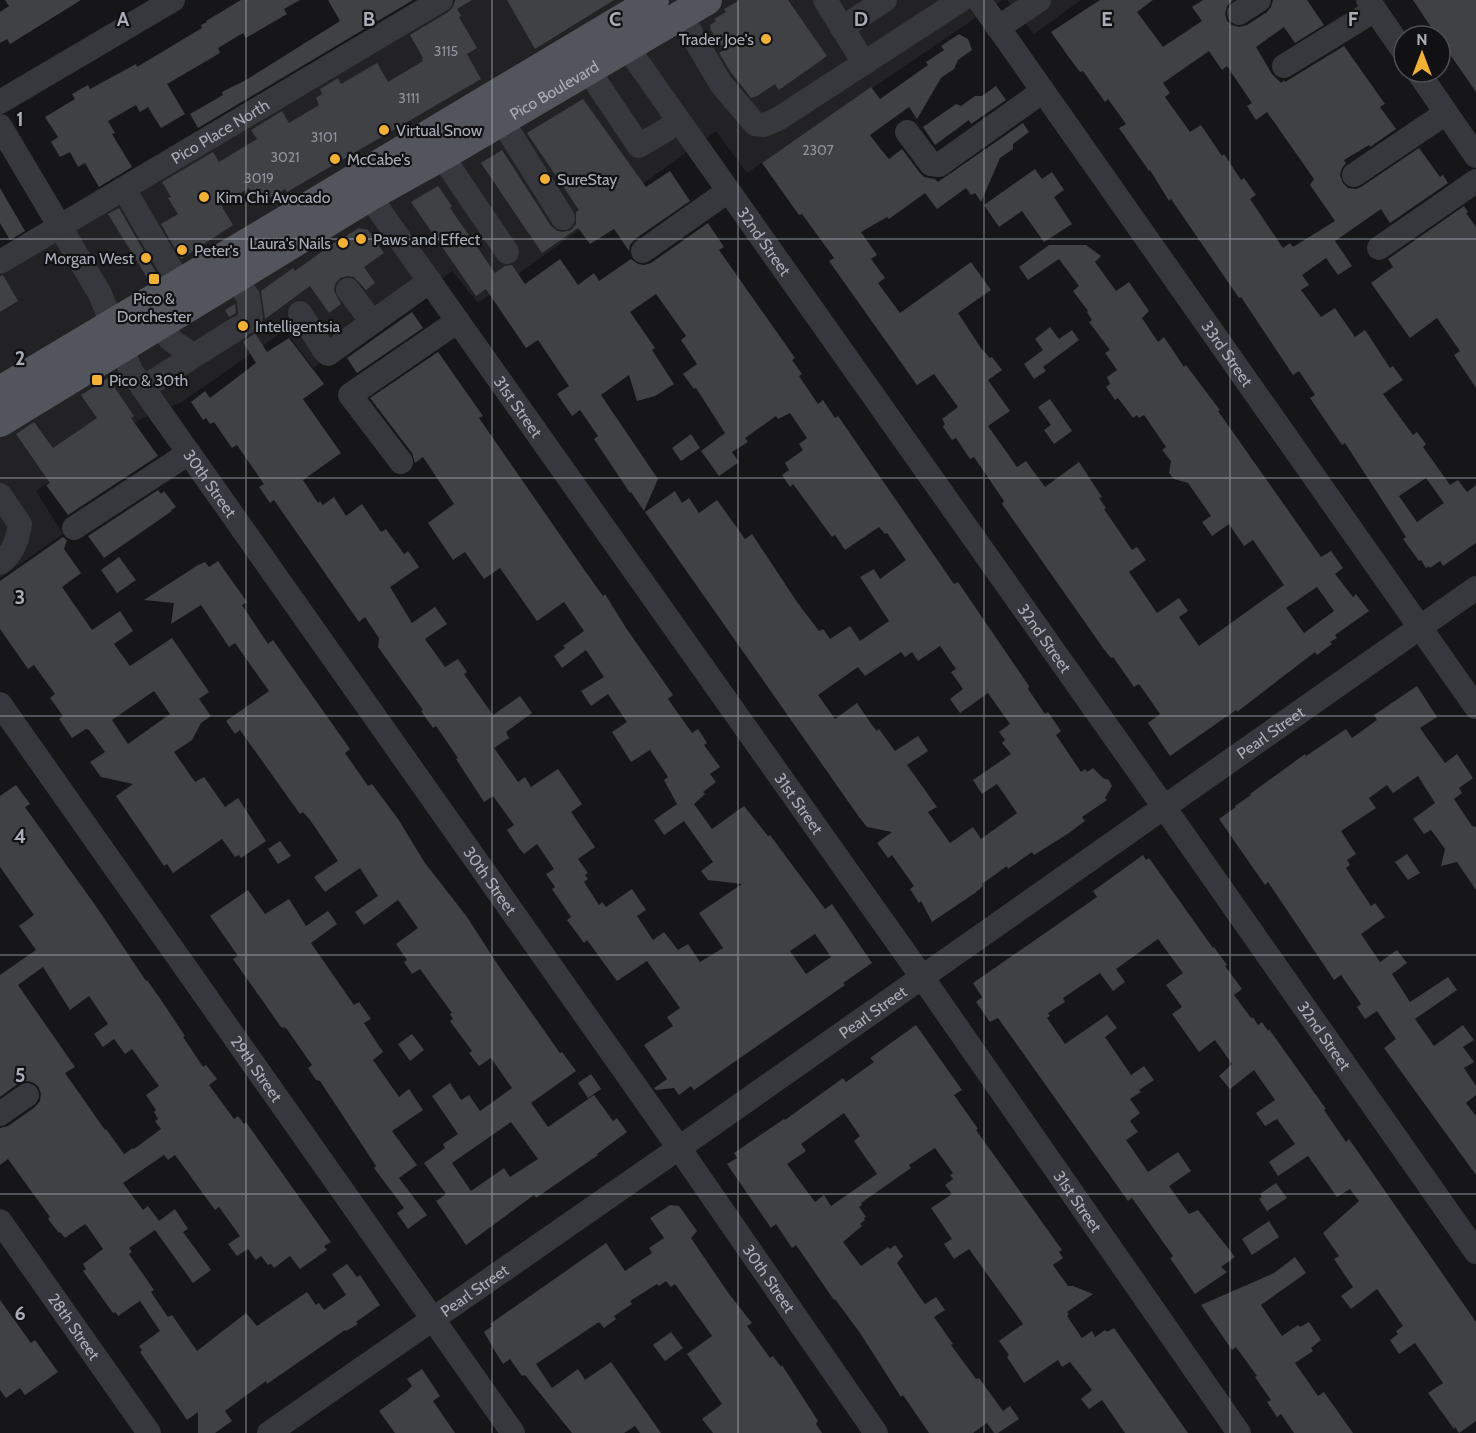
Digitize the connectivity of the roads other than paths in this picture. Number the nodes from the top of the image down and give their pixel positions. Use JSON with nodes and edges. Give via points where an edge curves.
{"nodes":[{"id":1,"x":173,"y":0,"type":"edge"},
{"id":2,"x":441,"y":0,"type":"edge"},
{"id":3,"x":654,"y":0,"type":"edge"},
{"id":4,"x":707,"y":0,"type":"edge"},
{"id":5,"x":825,"y":0,"type":"edge"},
{"id":6,"x":885,"y":0,"type":"edge"},
{"id":7,"x":961,"y":0,"type":"edge"},
{"id":8,"x":979,"y":0,"type":"edge"},
{"id":9,"x":1039,"y":0,"type":"edge"},
{"id":10,"x":1258,"y":0,"type":"edge"},
{"id":11,"x":1371,"y":5,"type":"edge"},
{"id":12,"x":1239,"y":14,"type":"dead end"},
{"id":13,"x":681,"y":16,"type":"junction"},
{"id":14,"x":842,"y":28,"type":"junction"},
{"id":15,"x":998,"y":28,"type":"junction"},
{"id":16,"x":1392,"y":35,"type":"edge"},
{"id":17,"x":620,"y":36,"type":"junction"},
{"id":18,"x":864,"y":63,"type":"junction"},
{"id":19,"x":1284,"y":66,"type":"dead end"},
{"id":20,"x":588,"y":70,"type":"junction"},
{"id":21,"x":1426,"y":84,"type":"edge"},
{"id":22,"x":1043,"y":91,"type":"junction"},
{"id":23,"x":0,"y":102,"type":"edge"},
{"id":24,"x":1446,"y":112,"type":"junction"},
{"id":25,"x":502,"y":121,"type":"junction"},
{"id":26,"x":679,"y":122,"type":"junction"},
{"id":27,"x":0,"y":126,"type":"edge"},
{"id":28,"x":907,"y":132,"type":"dead end"},
{"id":29,"x":442,"y":156,"type":"junction"},
{"id":30,"x":1476,"y":156,"type":"edge"},
{"id":31,"x":1354,"y":175,"type":"dead end"},
{"id":32,"x":1476,"y":182,"type":"edge"},
{"id":33,"x":363,"y":187,"type":"junction"},
{"id":34,"x":124,"y":189,"type":"junction"},
{"id":35,"x":728,"y":191,"type":"junction"},
{"id":36,"x":563,"y":218,"type":"dead end"},
{"id":37,"x":60,"y":226,"type":"junction"},
{"id":38,"x":1379,"y":248,"type":"dead end"},
{"id":39,"x":643,"y":251,"type":"dead end"},
{"id":40,"x":507,"y":252,"type":"dead end"},
{"id":41,"x":0,"y":262,"type":"edge"},
{"id":42,"x":236,"y":278,"type":"junction"},
{"id":43,"x":430,"y":281,"type":"junction"},
{"id":44,"x":179,"y":283,"type":"junction"},
{"id":45,"x":348,"y":290,"type":"dead end"},
{"id":46,"x":300,"y":313,"type":"dead end"},
{"id":47,"x":374,"y":321,"type":"junction"},
{"id":48,"x":458,"y":321,"type":"junction"},
{"id":49,"x":159,"y":325,"type":"junction"},
{"id":50,"x":118,"y":335,"type":"junction"},
{"id":51,"x":194,"y":355,"type":"junction"},
{"id":52,"x":143,"y":388,"type":"junction"},
{"id":53,"x":0,"y":392,"type":"edge"},
{"id":54,"x":0,"y":422,"type":"edge"},
{"id":55,"x":189,"y":453,"type":"junction"},
{"id":56,"x":401,"y":462,"type":"dead end"},
{"id":57,"x":0,"y":495,"type":"edge"},
{"id":58,"x":74,"y":528,"type":"dead end"},
{"id":59,"x":0,"y":563,"type":"edge"},
{"id":60,"x":1476,"y":588,"type":"edge"},
{"id":61,"x":1420,"y":628,"type":"junction"},
{"id":62,"x":0,"y":704,"type":"edge"},
{"id":63,"x":1476,"y":707,"type":"edge"},
{"id":64,"x":1164,"y":807,"type":"junction"},
{"id":65,"x":922,"y":977,"type":"junction"},
{"id":66,"x":27,"y":1095,"type":"dead end"},
{"id":67,"x":0,"y":1114,"type":"edge"},
{"id":68,"x":679,"y":1148,"type":"junction"},
{"id":69,"x":0,"y":1221,"type":"edge"},
{"id":70,"x":1476,"y":1252,"type":"edge"},
{"id":71,"x":433,"y":1319,"type":"junction"},
{"id":72,"x":149,"y":1433,"type":"edge"},
{"id":73,"x":269,"y":1433,"type":"edge"},
{"id":74,"x":513,"y":1433,"type":"edge"},
{"id":75,"x":876,"y":1433,"type":"edge"},
{"id":76,"x":1239,"y":1433,"type":"edge"}],
"edges":[{"from":1,"to":23,"type":"street"},
{"from":2,"to":34,"type":"street","name":"Pico Place North"},
{"from":3,"to":17,"type":"main road","name":"Pico Boulevard"},
{"from":4,"to":13,"type":"main road","name":"Pico Boulevard"},
{"from":5,"to":14,"type":"street"},
{"from":6,"to":14,"type":"street"},
{"from":7,"to":18,"type":"street"},
{"from":8,"to":15,"type":"street","name":"33rd Street"},
{"from":9,"to":15,"type":"street"},
{"from":10,"to":12,"type":"street"},
{"from":11,"to":16,"type":"street"},
{"from":11,"to":19,"type":"street"},
{"from":13,"to":17,"type":"main road","name":"Pico Boulevard"},
{"from":13,"to":18,"type":"street","via":[[721,84],[755,124],[778,119]]},
{"from":14,"to":18,"type":"street"},
{"from":15,"to":22,"type":"street","name":"33rd Street"},
{"from":17,"to":20,"type":"main road","name":"Pico Boulevard"},
{"from":17,"to":26,"type":"street","name":"32nd Street"},
{"from":17,"to":33,"type":"main road","name":"Pico Boulevard"},
{"from":20,"to":25,"type":"main road","name":"Pico Boulevard"},
{"from":20,"to":26,"type":"street","via":[[639,146]]},
{"from":21,"to":24,"type":"street"},
{"from":22,"to":28,"type":"street","via":[[939,165],[930,164]]},
{"from":22,"to":61,"type":"street","name":"33rd Street"},
{"from":24,"to":30,"type":"street"},
{"from":24,"to":31,"type":"street"},
{"from":25,"to":29,"type":"main road","name":"Pico Boulevard"},
{"from":25,"to":36,"type":"street"},
{"from":26,"to":35,"type":"street","name":"32nd Street"},
{"from":27,"to":37,"type":"street","name":"30th Street"},
{"from":29,"to":33,"type":"main road","name":"Pico Boulevard"},
{"from":29,"to":40,"type":"street"},
{"from":32,"to":38,"type":"street"},
{"from":33,"to":42,"type":"main road","name":"Pico Boulevard"},
{"from":33,"to":43,"type":"street","name":"31st Street"},
{"from":33,"to":44,"type":"main road","name":"Pico Boulevard"},
{"from":34,"to":37,"type":"street","name":"Pico Place North"},
{"from":34,"to":44,"type":"street"},
{"from":35,"to":39,"type":"street"},
{"from":35,"to":64,"type":"street","name":"32nd Street"},
{"from":37,"to":41,"type":"street","name":"Pico Place North"},
{"from":37,"to":50,"type":"street","name":"30th Street","via":[[100,294]]},
{"from":42,"to":49,"type":"main road","name":"Pico Boulevard"},
{"from":42,"to":51,"type":"street","via":[[248,297],[251,317]]},
{"from":43,"to":47,"type":"street"},
{"from":43,"to":48,"type":"street","name":"31st Street"},
{"from":44,"to":50,"type":"main road","name":"Pico Boulevard"},
{"from":45,"to":47,"type":"street"},
{"from":46,"to":47,"type":"street","via":[[328,354]]},
{"from":48,"to":56,"type":"street","via":[[350,395]]},
{"from":48,"to":65,"type":"street","name":"31st Street"},
{"from":49,"to":50,"type":"main road","name":"Pico Boulevard"},
{"from":49,"to":51,"type":"street","via":[[168,339]]},
{"from":50,"to":52,"type":"street","name":"30th Street","via":[[131,371]]},
{"from":50,"to":53,"type":"main road","name":"Pico Boulevard"},
{"from":50,"to":54,"type":"main road","name":"Pico Boulevard"},
{"from":51,"to":52,"type":"street"},
{"from":52,"to":55,"type":"street","name":"30th Street"},
{"from":55,"to":58,"type":"street"},
{"from":55,"to":68,"type":"street","name":"30th Street"},
{"from":57,"to":59,"type":"street","via":[[20,524],[18,538]]},
{"from":60,"to":61,"type":"street","name":"Pearl Street"},
{"from":61,"to":63,"type":"street","name":"33rd Street"},
{"from":61,"to":64,"type":"street","name":"Pearl Street"},
{"from":62,"to":71,"type":"street","name":"29th Street"},
{"from":64,"to":65,"type":"street","name":"Pearl Street"},
{"from":64,"to":70,"type":"street","name":"32nd Street"},
{"from":65,"to":68,"type":"street","name":"Pearl Street"},
{"from":65,"to":76,"type":"street","name":"31st Street"},
{"from":66,"to":67,"type":"street"},
{"from":68,"to":71,"type":"street","name":"Pearl Street"},
{"from":68,"to":75,"type":"street","name":"30th Street"},
{"from":69,"to":72,"type":"street","name":"28th Street"},
{"from":71,"to":73,"type":"street","name":"Pearl Street"},
{"from":71,"to":74,"type":"street","name":"29th Street"}]}
